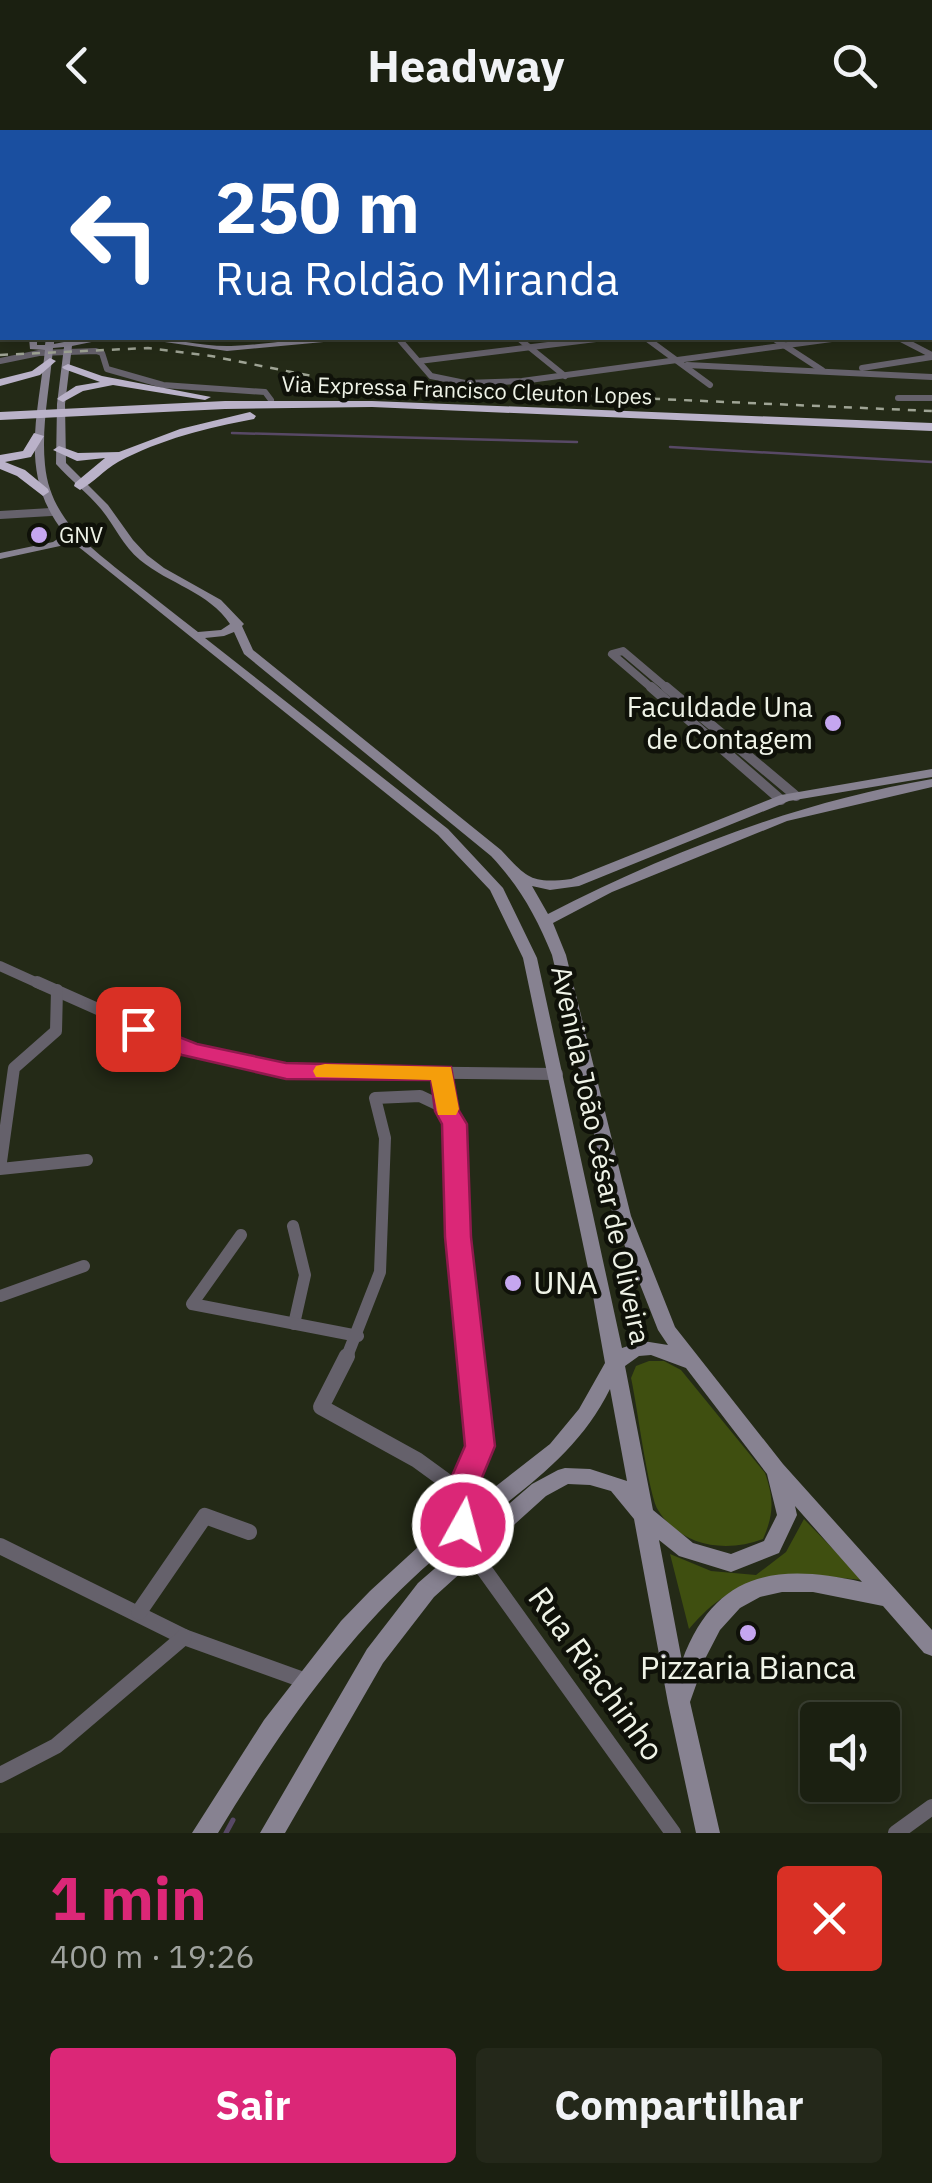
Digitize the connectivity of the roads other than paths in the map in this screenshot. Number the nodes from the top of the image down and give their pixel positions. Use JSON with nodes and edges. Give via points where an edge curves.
{"nodes":[{"id":1,"x":34,"y":340,"type":"edge"},
{"id":2,"x":50,"y":340,"type":"edge"},
{"id":3,"x":69,"y":340,"type":"edge"},
{"id":4,"x":94,"y":340,"type":"edge"},
{"id":5,"x":157,"y":340,"type":"edge"},
{"id":6,"x":324,"y":340,"type":"edge"},
{"id":7,"x":400,"y":340,"type":"edge"},
{"id":8,"x":521,"y":340,"type":"edge"},
{"id":9,"x":588,"y":340,"type":"edge"},
{"id":10,"x":649,"y":340,"type":"edge"},
{"id":11,"x":776,"y":340,"type":"edge"},
{"id":12,"x":823,"y":340,"type":"edge"},
{"id":13,"x":904,"y":340,"type":"edge"},
{"id":14,"x":784,"y":345,"type":"junction"},
{"id":15,"x":530,"y":347,"type":"junction"},
{"id":16,"x":932,"y":356,"type":"edge"},
{"id":17,"x":49,"y":359,"type":"junction"},
{"id":18,"x":679,"y":360,"type":"junction"},
{"id":19,"x":0,"y":361,"type":"edge"},
{"id":20,"x":68,"y":361,"type":"junction"},
{"id":21,"x":419,"y":361,"type":"junction"},
{"id":22,"x":687,"y":365,"type":"junction"},
{"id":23,"x":830,"y":372,"type":"junction"},
{"id":24,"x":565,"y":376,"type":"junction"},
{"id":25,"x":932,"y":377,"type":"edge"},
{"id":26,"x":0,"y":384,"type":"edge"},
{"id":27,"x":710,"y":385,"type":"dead end"},
{"id":28,"x":898,"y":398,"type":"dead end"},
{"id":29,"x":932,"y":398,"type":"edge"},
{"id":30,"x":270,"y":400,"type":"junction"},
{"id":31,"x":62,"y":401,"type":"junction"},
{"id":32,"x":231,"y":401,"type":"junction"},
{"id":33,"x":41,"y":403,"type":"junction"},
{"id":34,"x":344,"y":404,"type":"junction"},
{"id":35,"x":141,"y":405,"type":"junction"},
{"id":36,"x":302,"y":410,"type":"junction"},
{"id":37,"x":122,"y":413,"type":"junction"},
{"id":38,"x":0,"y":418,"type":"edge"},
{"id":39,"x":932,"y":429,"type":"edge"},
{"id":40,"x":38,"y":432,"type":"junction"},
{"id":41,"x":59,"y":450,"type":"junction"},
{"id":42,"x":0,"y":462,"type":"edge"},
{"id":43,"x":80,"y":486,"type":"junction"},
{"id":44,"x":43,"y":492,"type":"junction"},
{"id":45,"x":51,"y":512,"type":"junction"},
{"id":46,"x":0,"y":515,"type":"edge"},
{"id":47,"x":76,"y":541,"type":"junction"},
{"id":48,"x":0,"y":556,"type":"edge"},
{"id":49,"x":238,"y":624,"type":"junction"},
{"id":50,"x":199,"y":635,"type":"junction"},
{"id":51,"x":709,"y":723,"type":"junction"},
{"id":52,"x":696,"y":726,"type":"junction"},
{"id":53,"x":932,"y":773,"type":"edge"},
{"id":54,"x":932,"y":783,"type":"edge"},
{"id":55,"x":789,"y":798,"type":"junction"},
{"id":56,"x":690,"y":836,"type":"junction"},
{"id":57,"x":700,"y":852,"type":"junction"},
{"id":58,"x":521,"y":880,"type":"junction"},
{"id":59,"x":546,"y":921,"type":"junction"},
{"id":60,"x":0,"y":966,"type":"edge"},
{"id":61,"x":57,"y":990,"type":"junction"},
{"id":62,"x":442,"y":1073,"type":"junction"},
{"id":63,"x":556,"y":1074,"type":"junction"},
{"id":64,"x":447,"y":1111,"type":"junction"},
{"id":65,"x":88,"y":1160,"type":"dead end"},
{"id":66,"x":293,"y":1226,"type":"dead end"},
{"id":67,"x":240,"y":1235,"type":"dead end"},
{"id":68,"x":84,"y":1266,"type":"dead end"},
{"id":69,"x":0,"y":1296,"type":"edge"},
{"id":70,"x":294,"y":1324,"type":"junction"},
{"id":71,"x":358,"y":1336,"type":"junction"},
{"id":72,"x":689,"y":1363,"type":"junction"},
{"id":73,"x":613,"y":1365,"type":"junction"},
{"id":74,"x":776,"y":1470,"type":"junction"},
{"id":75,"x":461,"y":1492,"type":"junction"},
{"id":76,"x":642,"y":1515,"type":"junction"},
{"id":77,"x":463,"y":1525,"type":"junction"},
{"id":78,"x":250,"y":1532,"type":"dead end"},
{"id":79,"x":0,"y":1546,"type":"edge"},
{"id":80,"x":470,"y":1550,"type":"junction"},
{"id":81,"x":890,"y":1598,"type":"junction"},
{"id":82,"x":140,"y":1612,"type":"junction"},
{"id":83,"x":184,"y":1637,"type":"junction"},
{"id":84,"x":932,"y":1646,"type":"edge"},
{"id":85,"x":306,"y":1682,"type":"junction"},
{"id":86,"x":679,"y":1704,"type":"junction"},
{"id":87,"x":0,"y":1774,"type":"edge"},
{"id":88,"x":932,"y":1808,"type":"edge"},
{"id":89,"x":204,"y":1833,"type":"edge"},
{"id":90,"x":272,"y":1833,"type":"edge"},
{"id":91,"x":674,"y":1833,"type":"edge"},
{"id":92,"x":708,"y":1833,"type":"edge"},
{"id":93,"x":896,"y":1833,"type":"edge"}],
"edges":[{"from":1,"to":4,"type":"main road","via":[[33,346],[44,348]]},
{"from":2,"to":17,"type":"main road","name":"Avenida João César de Oliveira"},
{"from":3,"to":20,"type":"main road"},
{"from":5,"to":6,"type":"main road","via":[[227,349]]},
{"from":7,"to":21,"type":"street"},
{"from":8,"to":15,"type":"street"},
{"from":9,"to":15,"type":"street"},
{"from":10,"to":18,"type":"street"},
{"from":11,"to":14,"type":"street"},
{"from":12,"to":14,"type":"street"},
{"from":13,"to":16,"type":"street"},
{"from":14,"to":18,"type":"street"},
{"from":14,"to":23,"type":"street"},
{"from":15,"to":21,"type":"street"},
{"from":15,"to":24,"type":"street"},
{"from":16,"to":23,"type":"street"},
{"from":17,"to":26,"type":"highway","via":[[36,374]]},
{"from":17,"to":33,"type":"main road","name":"Avenida João César de Oliveira"},
{"from":18,"to":22,"type":"street"},
{"from":18,"to":24,"type":"street"},
{"from":19,"to":30,"type":"street","via":[[96,351],[107,369],[125,376],[215,392],[265,392]]},
{"from":20,"to":31,"type":"main road"},
{"from":20,"to":32,"type":"highway","via":[[100,379]]},
{"from":21,"to":24,"type":"street","via":[[432,376],[465,383]]},
{"from":22,"to":23,"type":"street"},
{"from":22,"to":27,"type":"street"},
{"from":23,"to":25,"type":"street"},
{"from":26,"to":33,"type":"highway","via":[[38,386]]},
{"from":28,"to":29,"type":"street"},
{"from":30,"to":32,"type":"highway"},
{"from":30,"to":34,"type":"highway"},
{"from":31,"to":35,"type":"highway","via":[[80,388],[112,385],[155,396]]},
{"from":31,"to":41,"type":"main road"},
{"from":32,"to":35,"type":"highway"},
{"from":33,"to":40,"type":"main road","name":"Avenida João César de Oliveira"},
{"from":34,"to":37,"type":"highway","name":"Via Expressa Francisco Cleuton Lopes"},
{"from":34,"to":39,"type":"highway","name":"Via Expressa Francisco Cleuton Lopes"},
{"from":35,"to":37,"type":"highway"},
{"from":36,"to":37,"type":"highway","name":"Via Expressa Francisco Cleuton Lopes"},
{"from":36,"to":39,"type":"highway","name":"Via Expressa Francisco Cleuton Lopes"},
{"from":36,"to":43,"type":"highway","via":[[207,424],[89,472]]},
{"from":37,"to":38,"type":"highway","name":"Via Expressa Francisco Cleuton Lopes"},
{"from":37,"to":41,"type":"highway","via":[[164,428],[115,454],[77,457]]},
{"from":40,"to":42,"type":"highway","via":[[26,454]]},
{"from":40,"to":44,"type":"main road","name":"Avenida João César de Oliveira"},
{"from":41,"to":43,"type":"main road","name":"Avenida João César de Oliveira","via":[[61,464]]},
{"from":42,"to":44,"type":"highway"},
{"from":43,"to":49,"type":"main road","name":"Avenida João César de Oliveira","via":[[142,557],[223,603]]},
{"from":44,"to":45,"type":"main road","name":"Avenida João César de Oliveira"},
{"from":45,"to":46,"type":"street"},
{"from":45,"to":47,"type":"main road","name":"Avenida João César de Oliveira"},
{"from":47,"to":48,"type":"main road"},
{"from":47,"to":50,"type":"main road","name":"Avenida João César de Oliveira"},
{"from":49,"to":50,"type":"main road"},
{"from":49,"to":58,"type":"main road","name":"Avenida João César de Oliveira","via":[[248,652],[468,827]]},
{"from":50,"to":63,"type":"main road","name":"Avenida João César de Oliveira","via":[[443,832],[496,888],[530,958]]},
{"from":51,"to":52,"type":"street"},
{"from":51,"to":52,"type":"street","via":[[623,651],[612,654]]},
{"from":51,"to":55,"type":"street"},
{"from":52,"to":55,"type":"street"},
{"from":53,"to":55,"type":"main road"},
{"from":54,"to":57,"type":"main road","via":[[802,813]]},
{"from":55,"to":56,"type":"main road"},
{"from":56,"to":57,"type":"main road"},
{"from":56,"to":58,"type":"main road","via":[[574,882]]},
{"from":57,"to":59,"type":"main road"},
{"from":58,"to":59,"type":"main road","name":"Avenida João César de Oliveira"},
{"from":59,"to":72,"type":"main road","name":"Avenida João César de Oliveira","via":[[580,1030],[622,1216],[666,1330]]},
{"from":60,"to":61,"type":"street"},
{"from":61,"to":62,"type":"street","via":[[190,1050],[286,1071]]},
{"from":61,"to":65,"type":"street","via":[[56,1031],[14,1068],[0,1169]]},
{"from":62,"to":63,"type":"street"},
{"from":62,"to":64,"type":"street"},
{"from":63,"to":73,"type":"main road","name":"Avenida João César de Oliveira"},
{"from":64,"to":71,"type":"street","via":[[428,1096],[406,1092],[375,1098],[385,1138],[380,1272]]},
{"from":64,"to":75,"type":"street","via":[[455,1124],[458,1237],[480,1446]]},
{"from":66,"to":70,"type":"street","via":[[307,1263]]},
{"from":67,"to":70,"type":"street","via":[[192,1304]]},
{"from":68,"to":69,"type":"street"},
{"from":70,"to":71,"type":"street"},
{"from":71,"to":75,"type":"street","via":[[321,1407]]},
{"from":72,"to":73,"type":"main road","via":[[649,1348]]},
{"from":72,"to":74,"type":"main road","name":"Avenida João César de Oliveira"},
{"from":73,"to":76,"type":"main road","name":"Avenida João César de Oliveira"},
{"from":73,"to":77,"type":"main road","via":[[594,1403],[558,1448]]},
{"from":74,"to":76,"type":"main road","via":[[787,1515],[772,1547],[753,1557],[731,1563],[686,1550]]},
{"from":74,"to":81,"type":"main road","name":"Avenida João César de Oliveira"},
{"from":75,"to":77,"type":"street"},
{"from":76,"to":80,"type":"main road","via":[[618,1485],[565,1476]]},
{"from":76,"to":86,"type":"main road","name":"Avenida João César de Oliveira"},
{"from":77,"to":85,"type":"main road","via":[[372,1603]]},
{"from":78,"to":82,"type":"street","via":[[205,1516]]},
{"from":79,"to":82,"type":"street"},
{"from":80,"to":90,"type":"main road","via":[[426,1590],[375,1656]]},
{"from":80,"to":91,"type":"street","name":"Rua Riachinho"},
{"from":81,"to":84,"type":"main road","name":"Avenida João César de Oliveira"},
{"from":81,"to":86,"type":"main road","via":[[794,1580],[749,1588],[717,1615],[694,1650]]},
{"from":82,"to":83,"type":"street"},
{"from":83,"to":85,"type":"street"},
{"from":83,"to":87,"type":"street","via":[[56,1746]]},
{"from":85,"to":89,"type":"main road"},
{"from":86,"to":92,"type":"main road","name":"Avenida João César de Oliveira"},
{"from":88,"to":93,"type":"street"}]}
